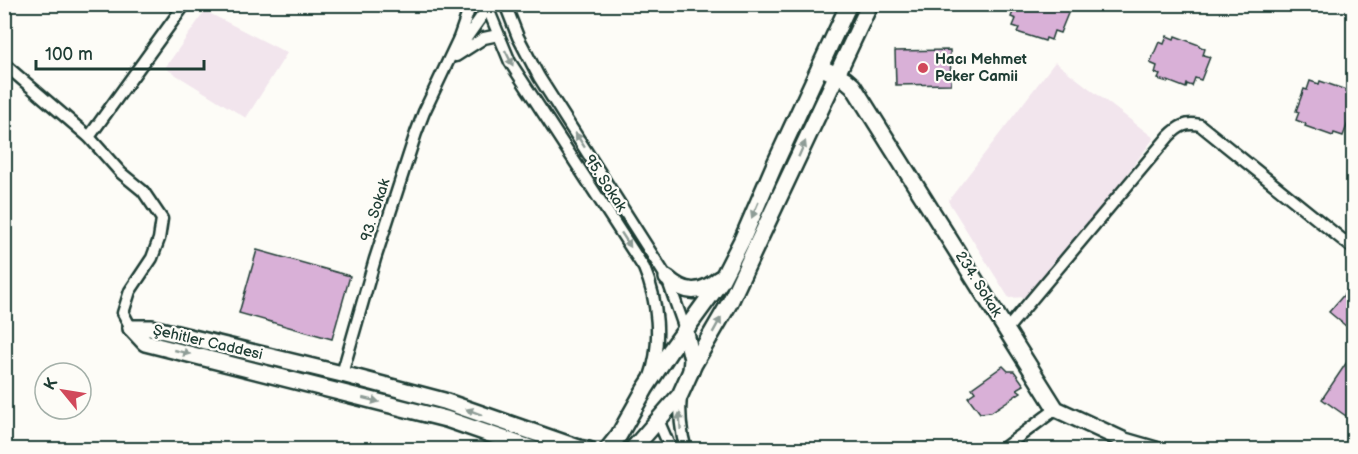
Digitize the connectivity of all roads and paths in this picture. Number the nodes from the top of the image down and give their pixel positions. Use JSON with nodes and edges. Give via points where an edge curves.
{"nodes":[{"id":1,"x":185,"y":4,"type":"edge"},
{"id":2,"x":471,"y":4,"type":"edge"},
{"id":3,"x":505,"y":4,"type":"edge"},
{"id":4,"x":849,"y":4,"type":"edge"},
{"id":5,"x":870,"y":4,"type":"edge"},
{"id":6,"x":488,"y":6,"type":"edge"},
{"id":7,"x":498,"y":35,"type":"junction"},
{"id":8,"x":448,"y":61,"type":"junction"},
{"id":9,"x":4,"y":64,"type":"edge"},
{"id":10,"x":820,"y":67,"type":"junction"},
{"id":11,"x":836,"y":74,"type":"junction"},
{"id":12,"x":548,"y":92,"type":"junction"},
{"id":13,"x":534,"y":100,"type":"junction"},
{"id":14,"x":89,"y":137,"type":"junction"},
{"id":15,"x":1353,"y":249,"type":"edge"},
{"id":16,"x":724,"y":276,"type":"junction"},
{"id":17,"x":667,"y":278,"type":"junction"},
{"id":18,"x":131,"y":328,"type":"junction"},
{"id":19,"x":1007,"y":328,"type":"junction"},
{"id":20,"x":685,"y":329,"type":"junction"},
{"id":21,"x":234,"y":347,"type":"junction"},
{"id":22,"x":230,"y":364,"type":"junction"},
{"id":23,"x":297,"y":364,"type":"junction"},
{"id":24,"x":342,"y":374,"type":"junction"},
{"id":25,"x":655,"y":374,"type":"junction"},
{"id":26,"x":294,"y":381,"type":"junction"},
{"id":27,"x":684,"y":385,"type":"junction"},
{"id":28,"x":645,"y":389,"type":"junction"},
{"id":29,"x":1056,"y":409,"type":"junction"},
{"id":30,"x":658,"y":420,"type":"junction"},
{"id":31,"x":506,"y":431,"type":"junction"},
{"id":32,"x":604,"y":449,"type":"edge"},
{"id":33,"x":536,"y":450,"type":"edge"},
{"id":34,"x":589,"y":450,"type":"edge"},
{"id":35,"x":632,"y":450,"type":"edge"},
{"id":36,"x":671,"y":450,"type":"edge"},
{"id":37,"x":686,"y":450,"type":"edge"},
{"id":38,"x":1001,"y":450,"type":"edge"},
{"id":39,"x":1156,"y":450,"type":"edge"}],
"edges":[{"from":1,"to":14,"type":"street"},
{"from":2,"to":8,"type":"street"},
{"from":3,"to":12,"type":"street","name":"95. Sokak"},
{"from":4,"to":10,"type":"street"},
{"from":5,"to":11,"type":"street"},
{"from":6,"to":7,"type":"street","name":"95. Sokak"},
{"from":6,"to":8,"type":"street"},
{"from":7,"to":8,"type":"street","via":[[484,38]]},
{"from":7,"to":13,"type":"street","name":"95. Sokak","one_way":true},
{"from":8,"to":24,"type":"street","name":"93. Sokak","via":[[416,133]]},
{"from":9,"to":14,"type":"street"},
{"from":10,"to":11,"type":"street","name":"234. Sokak"},
{"from":10,"to":16,"type":"street","one_way":true},
{"from":11,"to":19,"type":"street","name":"234. Sokak","via":[[853,86]]},
{"from":27,"to":11,"type":"street","one_way":true,"via":[[730,302]]},
{"from":12,"to":13,"type":"street"},
{"from":17,"to":12,"type":"street","name":"95. Sokak","one_way":true},
{"from":13,"to":28,"type":"street","name":"95. Sokak","one_way":true,"via":[[649,279],[657,337]]},
{"from":14,"to":18,"type":"street","via":[[143,191],[162,219],[152,258],[129,291],[123,313]]},
{"from":15,"to":19,"type":"street","via":[[1200,125],[1189,123],[1169,136]]},
{"from":16,"to":17,"type":"street","via":[[698,290],[678,288]]},
{"from":16,"to":20,"type":"street"},
{"from":17,"to":20,"type":"street","name":"95. Sokak"},
{"from":18,"to":21,"type":"street","name":"Şehitler Caddesi","via":[[152,328]]},
{"from":18,"to":22,"type":"street","name":"Şehitler Caddesi","one_way":true,"via":[[145,343]]},
{"from":19,"to":29,"type":"street","name":"234. Sokak"},
{"from":20,"to":25,"type":"street"},
{"from":20,"to":27,"type":"street","via":[[692,359]]},
{"from":21,"to":22,"type":"street"},
{"from":21,"to":23,"type":"street","name":"Şehitler Caddesi"},
{"from":22,"to":26,"type":"street","name":"Şehitler Caddesi"},
{"from":23,"to":24,"type":"street","name":"Şehitler Caddesi"},
{"from":23,"to":26,"type":"street"},
{"from":31,"to":24,"type":"street","name":"Şehitler Caddesi","one_way":true,"via":[[444,401]]},
{"from":25,"to":27,"type":"street","via":[[674,361],[684,372]]},
{"from":25,"to":28,"type":"street"},
{"from":26,"to":31,"type":"street","name":"Şehitler Caddesi","one_way":true},
{"from":27,"to":30,"type":"street"},
{"from":37,"to":27,"type":"street","one_way":true,"via":[[679,417]]},
{"from":28,"to":30,"type":"street","via":[[644,406]]},
{"from":28,"to":32,"type":"street","via":[[619,435]]},
{"from":29,"to":38,"type":"street"},
{"from":29,"to":39,"type":"street","via":[[1125,441]]},
{"from":30,"to":35,"type":"street"},
{"from":30,"to":36,"type":"street"},
{"from":31,"to":33,"type":"street","name":"Şehitler Caddesi"},
{"from":31,"to":34,"type":"street","name":"Şehitler Caddesi"}]}
